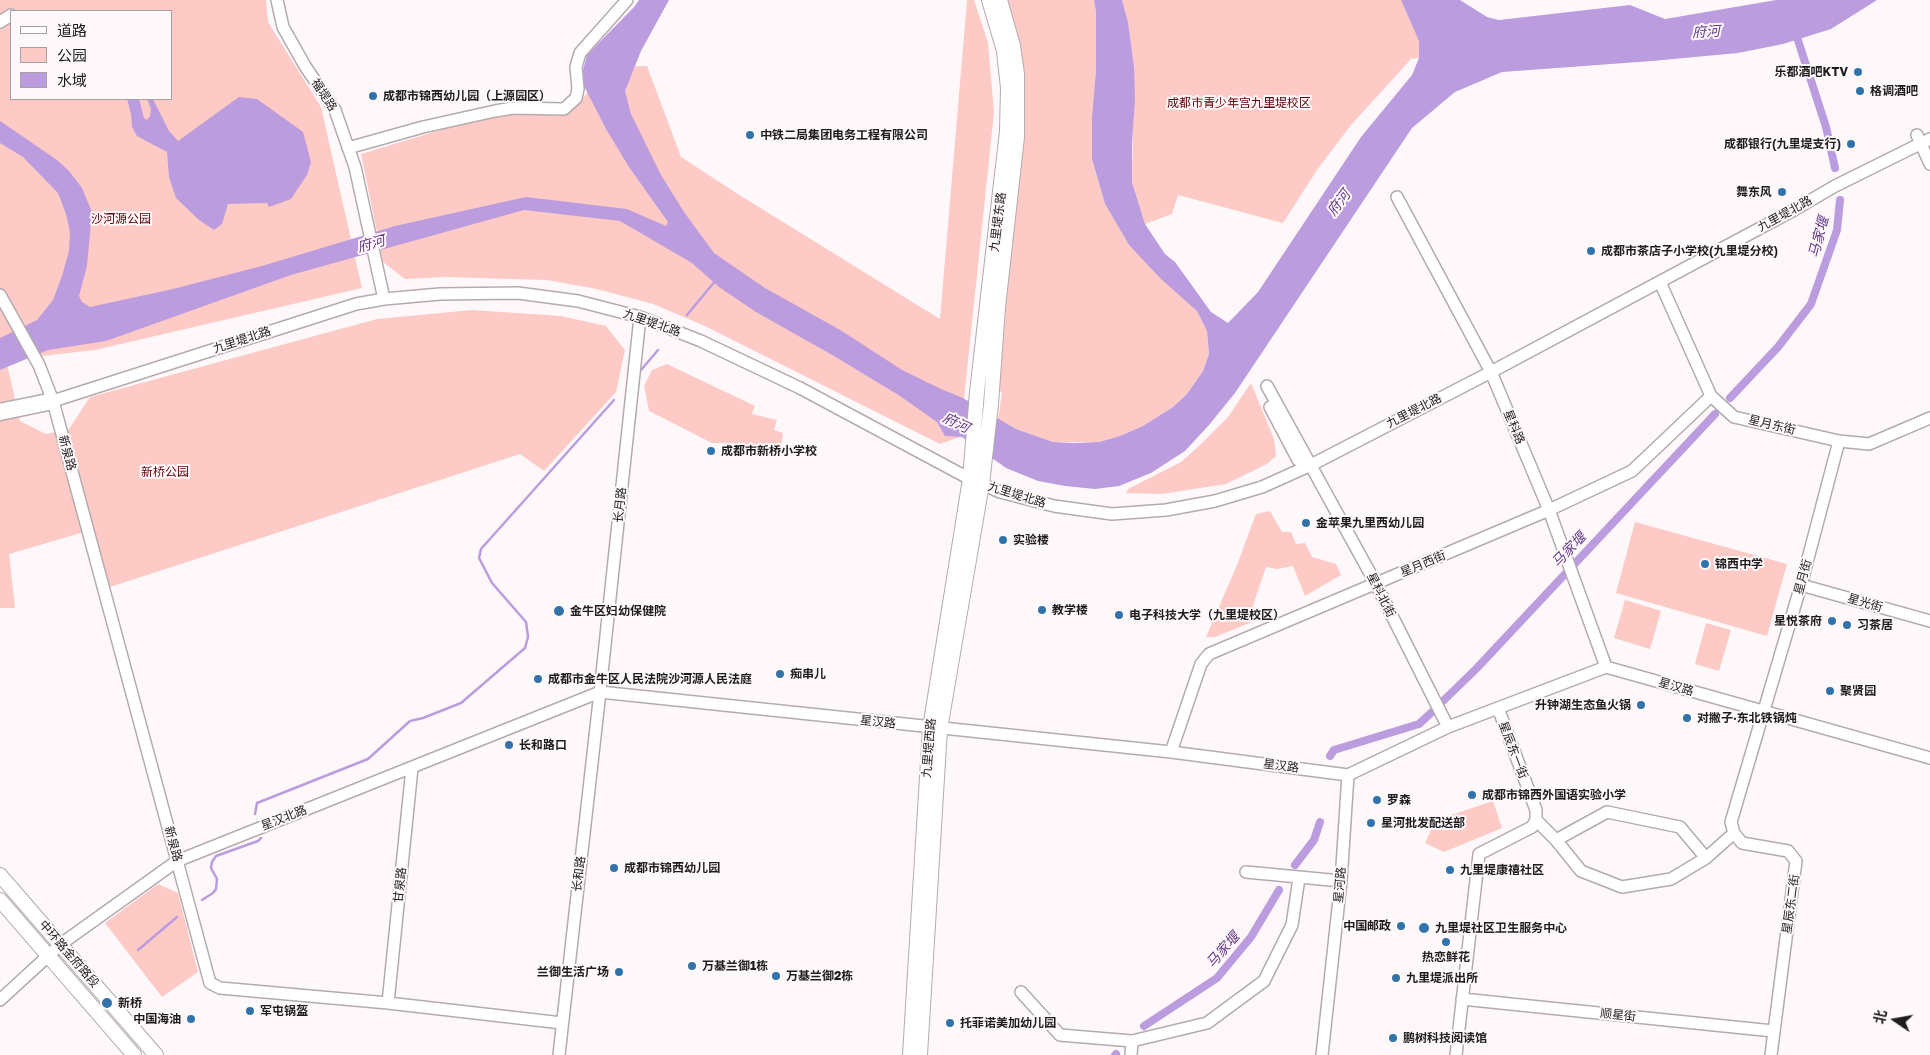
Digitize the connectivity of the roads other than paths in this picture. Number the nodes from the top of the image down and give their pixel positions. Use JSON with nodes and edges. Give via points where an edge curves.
{"nodes":[{"id":1,"x":277,"y":0,"type":"edge"},
{"id":2,"x":627,"y":0,"type":"edge"},
{"id":3,"x":989,"y":0,"type":"edge"},
{"id":4,"x":1000,"y":0,"type":"edge"},
{"id":5,"x":1923,"y":139,"type":"edge"},
{"id":6,"x":348,"y":148,"type":"junction"},
{"id":7,"x":1930,"y":164,"type":"edge"},
{"id":8,"x":1397,"y":198,"type":"dead end"},
{"id":9,"x":1660,"y":282,"type":"junction"},
{"id":10,"x":0,"y":295,"type":"edge"},
{"id":11,"x":384,"y":299,"type":"junction"},
{"id":12,"x":640,"y":318,"type":"junction"},
{"id":13,"x":1491,"y":372,"type":"junction"},
{"id":14,"x":1711,"y":396,"type":"junction"},
{"id":15,"x":53,"y":401,"type":"junction"},
{"id":16,"x":0,"y":412,"type":"edge"},
{"id":17,"x":1930,"y":418,"type":"edge"},
{"id":18,"x":1839,"y":441,"type":"junction"},
{"id":19,"x":972,"y":444,"type":"joint"},
{"id":20,"x":1311,"y":465,"type":"junction"},
{"id":21,"x":976,"y":481,"type":"junction"},
{"id":22,"x":1549,"y":510,"type":"junction"},
{"id":23,"x":1376,"y":584,"type":"junction"},
{"id":24,"x":1801,"y":584,"type":"junction"},
{"id":25,"x":1930,"y":621,"type":"edge"},
{"id":26,"x":1606,"y":667,"type":"junction"},
{"id":27,"x":600,"y":692,"type":"junction"},
{"id":28,"x":1498,"y":708,"type":"junction"},
{"id":29,"x":1764,"y":712,"type":"junction"},
{"id":30,"x":1448,"y":727,"type":"junction"},
{"id":31,"x":935,"y":728,"type":"junction"},
{"id":32,"x":1171,"y":752,"type":"junction"},
{"id":33,"x":1930,"y":758,"type":"edge"},
{"id":34,"x":412,"y":768,"type":"junction"},
{"id":35,"x":1348,"y":775,"type":"junction"},
{"id":36,"x":1536,"y":820,"type":"junction"},
{"id":37,"x":1734,"y":834,"type":"junction"},
{"id":38,"x":1556,"y":840,"type":"junction"},
{"id":39,"x":1706,"y":858,"type":"junction"},
{"id":40,"x":177,"y":860,"type":"junction"},
{"id":41,"x":1246,"y":872,"type":"dead end"},
{"id":42,"x":0,"y":875,"type":"edge"},
{"id":43,"x":1299,"y":878,"type":"junction"},
{"id":44,"x":1341,"y":881,"type":"junction"},
{"id":45,"x":0,"y":900,"type":"edge"},
{"id":46,"x":61,"y":944,"type":"junction"},
{"id":47,"x":48,"y":956,"type":"junction"},
{"id":48,"x":1021,"y":992,"type":"dead end"},
{"id":49,"x":1462,"y":999,"type":"junction"},
{"id":50,"x":0,"y":1000,"type":"edge"},
{"id":51,"x":388,"y":1003,"type":"junction"},
{"id":52,"x":562,"y":1022,"type":"junction"},
{"id":53,"x":1773,"y":1031,"type":"junction"},
{"id":54,"x":1132,"y":1041,"type":"junction"},
{"id":55,"x":134,"y":1055,"type":"edge"},
{"id":56,"x":156,"y":1055,"type":"edge"},
{"id":57,"x":559,"y":1055,"type":"edge"},
{"id":58,"x":910,"y":1055,"type":"edge"},
{"id":59,"x":920,"y":1055,"type":"edge"},
{"id":60,"x":1131,"y":1055,"type":"edge"},
{"id":61,"x":1322,"y":1055,"type":"edge"},
{"id":62,"x":1456,"y":1055,"type":"edge"},
{"id":63,"x":1770,"y":1055,"type":"edge"}],
"edges":[{"from":1,"to":6,"type":"street","name":"福堤路","via":[[282,27],[335,110]]},
{"from":2,"to":6,"type":"street","via":[[580,53],[576,67],[576,98],[564,109],[495,111]]},
{"from":3,"to":19,"type":"main road","name":"九里堤东路","via":[[1004,51],[1008,88],[1007,131]]},
{"from":4,"to":21,"type":"main road","via":[[1017,74],[1017,137],[986,454]]},
{"from":5,"to":7,"type":"street"},
{"from":5,"to":9,"type":"street","name":"九里堤北路"},
{"from":6,"to":11,"type":"street","name":"福堤路"},
{"from":8,"to":13,"type":"street","name":"星科路"},
{"from":9,"to":13,"type":"street","name":"九里堤北路"},
{"from":9,"to":14,"type":"street","name":"星月东街"},
{"from":10,"to":15,"type":"street","name":"新泉路","via":[[39,365]]},
{"from":11,"to":12,"type":"street","name":"九里堤北路","via":[[518,293],[578,302]]},
{"from":11,"to":15,"type":"street","name":"九里堤北路","via":[[356,304]]},
{"from":12,"to":21,"type":"street","name":"九里堤北路","via":[[700,341],[800,388]]},
{"from":12,"to":27,"type":"street","name":"长月路"},
{"from":13,"to":20,"type":"street","name":"九里堤北路"},
{"from":13,"to":22,"type":"street","name":"星科路"},
{"from":14,"to":18,"type":"street","name":"星月东街","via":[[1734,417]]},
{"from":14,"to":22,"type":"street","name":"星月西街","via":[[1632,471]]},
{"from":15,"to":16,"type":"highway"},
{"from":15,"to":40,"type":"street","name":"新泉路"},
{"from":17,"to":18,"type":"street","name":"星月东街","via":[[1868,444]]},
{"from":18,"to":24,"type":"street","name":"星月街"},
{"from":19,"to":21,"type":"main road","name":"九里堤西路"},
{"from":20,"to":20,"type":"street","name":"星科北街","via":[[1284,418],[1267,386],[1269,405],[1298,460]]},
{"from":20,"to":21,"type":"street","name":"九里堤北路","via":[[1262,487],[1215,501],[1166,510],[1112,514],[1054,506],[1000,492]]},
{"from":20,"to":23,"type":"street","name":"星科北街"},
{"from":21,"to":31,"type":"main road","name":"九里堤西路"},
{"from":22,"to":23,"type":"street","name":"星月西街"},
{"from":22,"to":26,"type":"street","name":"星科路"},
{"from":23,"to":30,"type":"street","name":"星科北街"},
{"from":23,"to":32,"type":"street","name":"星月西街","via":[[1209,654],[1202,664]]},
{"from":24,"to":25,"type":"street","name":"星光街"},
{"from":24,"to":29,"type":"street","name":"星月街"},
{"from":26,"to":28,"type":"street"},
{"from":26,"to":29,"type":"street","name":"星汉路"},
{"from":27,"to":31,"type":"street","name":"星汉路"},
{"from":27,"to":34,"type":"street","name":"星汉北路"},
{"from":27,"to":52,"type":"street","name":"长和路"},
{"from":28,"to":30,"type":"street"},
{"from":28,"to":36,"type":"street","name":"星辰东一街","via":[[1536,810]]},
{"from":29,"to":33,"type":"street","name":"星汉路"},
{"from":29,"to":37,"type":"street","via":[[1731,822]]},
{"from":30,"to":35,"type":"street"},
{"from":31,"to":32,"type":"street","name":"星汉路"},
{"from":31,"to":58,"type":"main road","name":"九里堤西路"},
{"from":31,"to":59,"type":"main road"},
{"from":32,"to":35,"type":"street","name":"星汉路"},
{"from":34,"to":40,"type":"street","name":"星汉北路"},
{"from":34,"to":51,"type":"street","name":"甘泉路"},
{"from":35,"to":44,"type":"street","name":"星河路"},
{"from":36,"to":38,"type":"street"},
{"from":36,"to":49,"type":"street","via":[[1532,827],[1479,854]]},
{"from":37,"to":39,"type":"street"},
{"from":37,"to":53,"type":"street","name":"星辰东二街","via":[[1742,843],[1788,851],[1796,861]]},
{"from":38,"to":39,"type":"street","via":[[1608,812],[1680,827]]},
{"from":38,"to":39,"type":"street","via":[[1581,871],[1622,887],[1671,879]]},
{"from":40,"to":46,"type":"street","name":"星汉北路"},
{"from":40,"to":51,"type":"street","name":"新泉路","via":[[210,983],[220,988]]},
{"from":41,"to":43,"type":"street"},
{"from":42,"to":46,"type":"main road","name":"中环路金府路段"},
{"from":43,"to":44,"type":"street"},
{"from":43,"to":54,"type":"street","via":[[1292,925],[1264,980],[1207,1023]]},
{"from":44,"to":61,"type":"street","name":"星河路"},
{"from":45,"to":47,"type":"main road","name":"中环路金府路段"},
{"from":46,"to":47,"type":"street","name":"星汉北路"},
{"from":46,"to":56,"type":"main road","name":"中环路金府路段"},
{"from":47,"to":50,"type":"street","name":"星汉北路"},
{"from":47,"to":55,"type":"main road","name":"中环路金府路段"},
{"from":48,"to":54,"type":"street","via":[[1060,1035]]},
{"from":49,"to":53,"type":"street","name":"顺星街"},
{"from":49,"to":62,"type":"street"},
{"from":51,"to":52,"type":"street","name":"新泉路"},
{"from":52,"to":57,"type":"street","name":"长和路"},
{"from":53,"to":63,"type":"street","name":"星辰东二街"},
{"from":54,"to":60,"type":"street"}]}
